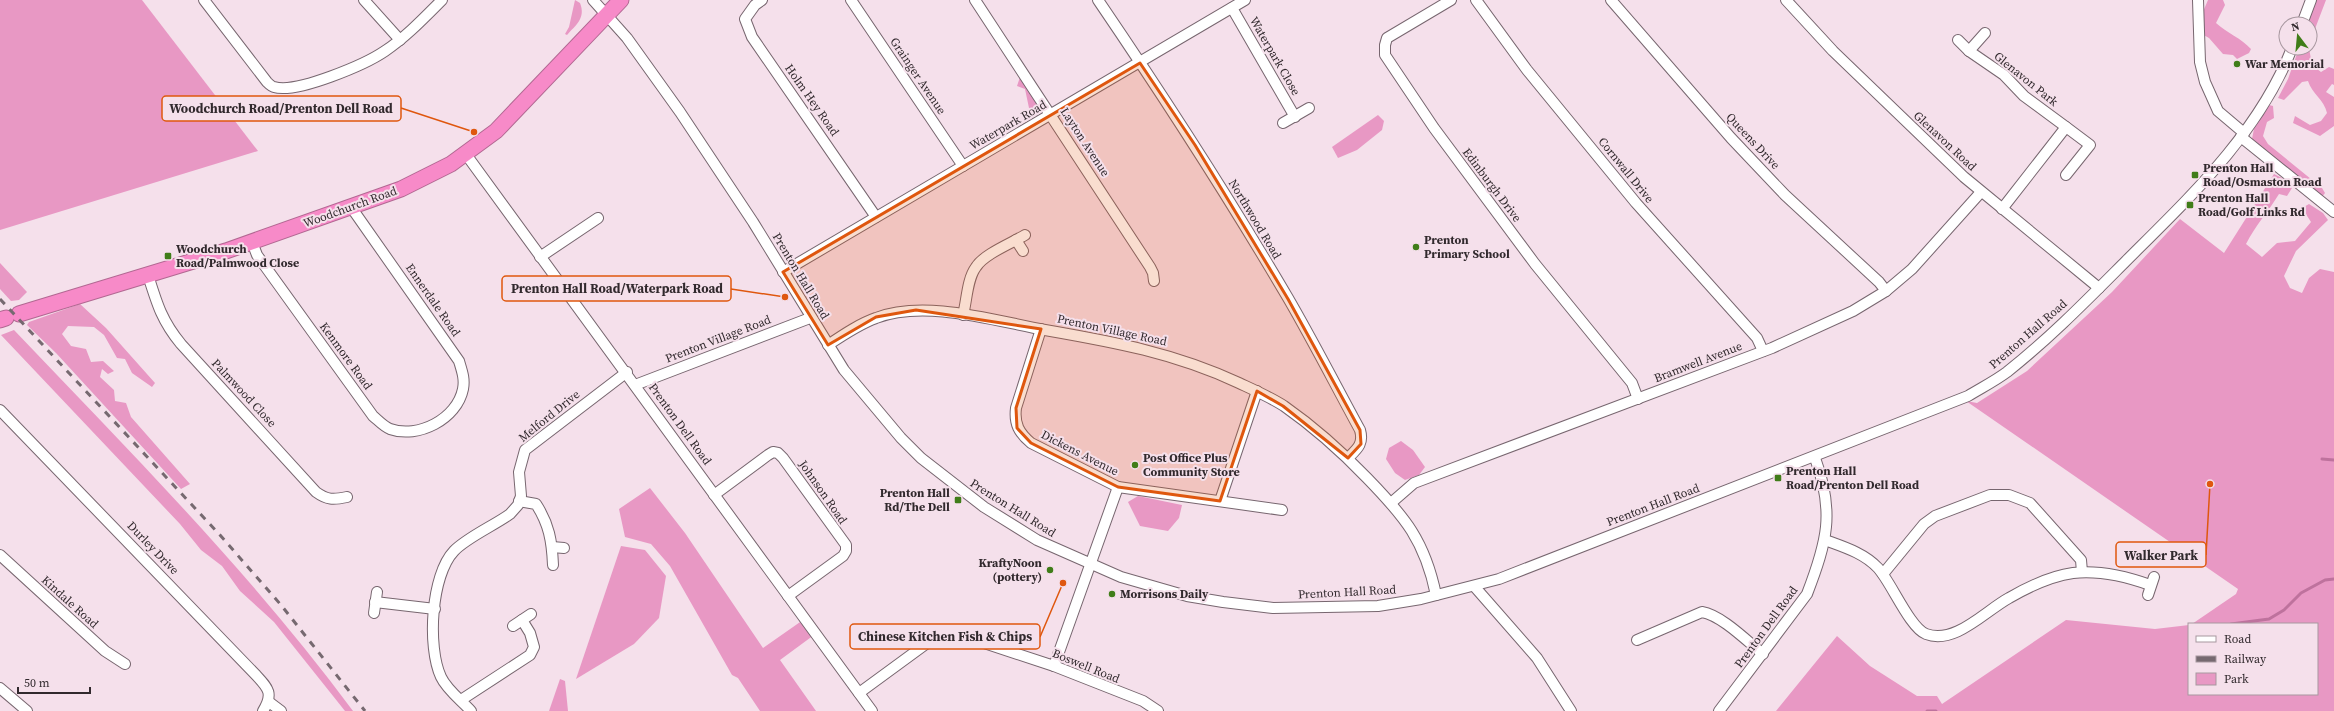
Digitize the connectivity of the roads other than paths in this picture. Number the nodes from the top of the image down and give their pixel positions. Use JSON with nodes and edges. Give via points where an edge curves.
{"nodes":[{"id":1,"x":204,"y":0,"type":"edge"},
{"id":2,"x":364,"y":0,"type":"edge"},
{"id":3,"x":442,"y":0,"type":"edge"},
{"id":4,"x":593,"y":0,"type":"edge"},
{"id":5,"x":622,"y":0,"type":"edge"},
{"id":6,"x":762,"y":0,"type":"edge"},
{"id":7,"x":851,"y":0,"type":"edge"},
{"id":8,"x":974,"y":0,"type":"edge"},
{"id":9,"x":1098,"y":0,"type":"edge"},
{"id":10,"x":1245,"y":0,"type":"edge"},
{"id":11,"x":1451,"y":0,"type":"edge"},
{"id":12,"x":1476,"y":0,"type":"edge"},
{"id":13,"x":1611,"y":0,"type":"edge"},
{"id":14,"x":1786,"y":0,"type":"edge"},
{"id":15,"x":2198,"y":0,"type":"edge"},
{"id":16,"x":2311,"y":0,"type":"edge"},
{"id":17,"x":1232,"y":8,"type":"junction"},
{"id":18,"x":609,"y":15,"type":"junction"},
{"id":19,"x":2305,"y":16,"type":"edge"},
{"id":20,"x":1985,"y":33,"type":"dead end"},
{"id":21,"x":400,"y":40,"type":"junction"},
{"id":22,"x":1958,"y":40,"type":"dead end"},
{"id":23,"x":1969,"y":51,"type":"junction"},
{"id":24,"x":2289,"y":56,"type":"edge"},
{"id":25,"x":1140,"y":63,"type":"junction"},
{"id":26,"x":1309,"y":108,"type":"dead end"},
{"id":27,"x":1051,"y":114,"type":"junction"},
{"id":28,"x":1295,"y":116,"type":"junction"},
{"id":29,"x":1283,"y":124,"type":"dead end"},
{"id":30,"x":2066,"y":127,"type":"junction"},
{"id":31,"x":2241,"y":137,"type":"junction"},
{"id":32,"x":465,"y":154,"type":"junction"},
{"id":33,"x":963,"y":166,"type":"junction"},
{"id":34,"x":2066,"y":175,"type":"dead end"},
{"id":35,"x":1981,"y":192,"type":"junction"},
{"id":36,"x":351,"y":207,"type":"junction"},
{"id":37,"x":2002,"y":209,"type":"junction"},
{"id":38,"x":2334,"y":212,"type":"edge"},
{"id":39,"x":876,"y":216,"type":"junction"},
{"id":40,"x":598,"y":218,"type":"dead end"},
{"id":41,"x":1025,"y":235,"type":"dead end"},
{"id":42,"x":1016,"y":240,"type":"junction"},
{"id":43,"x":252,"y":242,"type":"junction"},
{"id":44,"x":1023,"y":251,"type":"dead end"},
{"id":45,"x":540,"y":257,"type":"junction"},
{"id":46,"x":783,"y":272,"type":"junction"},
{"id":47,"x":148,"y":275,"type":"junction"},
{"id":48,"x":1154,"y":282,"type":"dead end"},
{"id":49,"x":2099,"y":288,"type":"junction"},
{"id":50,"x":1886,"y":291,"type":"junction"},
{"id":51,"x":964,"y":315,"type":"junction"},
{"id":52,"x":8,"y":317,"type":"edge"},
{"id":53,"x":810,"y":318,"type":"junction"},
{"id":54,"x":1041,"y":329,"type":"junction"},
{"id":55,"x":828,"y":345,"type":"junction"},
{"id":56,"x":1763,"y":351,"type":"junction"},
{"id":57,"x":627,"y":372,"type":"junction"},
{"id":58,"x":635,"y":385,"type":"junction"},
{"id":59,"x":1258,"y":391,"type":"junction"},
{"id":60,"x":1638,"y":399,"type":"junction"},
{"id":61,"x":0,"y":410,"type":"edge"},
{"id":62,"x":447,"y":415,"type":"joint"},
{"id":63,"x":1348,"y":458,"type":"junction"},
{"id":64,"x":1815,"y":458,"type":"junction"},
{"id":65,"x":1118,"y":487,"type":"junction"},
{"id":66,"x":714,"y":495,"type":"junction"},
{"id":67,"x":347,"y":496,"type":"dead end"},
{"id":68,"x":519,"y":501,"type":"junction"},
{"id":69,"x":1220,"y":501,"type":"junction"},
{"id":70,"x":1391,"y":503,"type":"junction"},
{"id":71,"x":1282,"y":510,"type":"dead end"},
{"id":72,"x":1825,"y":540,"type":"junction"},
{"id":73,"x":552,"y":547,"type":"junction"},
{"id":74,"x":564,"y":548,"type":"dead end"},
{"id":75,"x":0,"y":555,"type":"edge"},
{"id":76,"x":1089,"y":563,"type":"junction"},
{"id":77,"x":552,"y":565,"type":"dead end"},
{"id":78,"x":2082,"y":572,"type":"junction"},
{"id":79,"x":1883,"y":574,"type":"junction"},
{"id":80,"x":1474,"y":586,"type":"junction"},
{"id":81,"x":1436,"y":595,"type":"junction"},
{"id":82,"x":788,"y":596,"type":"junction"},
{"id":83,"x":2148,"y":596,"type":"dead end"},
{"id":84,"x":435,"y":609,"type":"junction"},
{"id":85,"x":374,"y":613,"type":"dead end"},
{"id":86,"x":513,"y":626,"type":"dead end"},
{"id":87,"x":1637,"y":640,"type":"dead end"},
{"id":88,"x":1763,"y":654,"type":"junction"},
{"id":89,"x":125,"y":664,"type":"dead end"},
{"id":90,"x":1054,"y":666,"type":"junction"},
{"id":91,"x":0,"y":688,"type":"edge"},
{"id":92,"x":859,"y":693,"type":"junction"},
{"id":93,"x":461,"y":700,"type":"junction"},
{"id":94,"x":269,"y":702,"type":"junction"},
{"id":95,"x":27,"y":711,"type":"edge"},
{"id":96,"x":263,"y":711,"type":"edge"},
{"id":97,"x":281,"y":711,"type":"edge"},
{"id":98,"x":470,"y":711,"type":"edge"},
{"id":99,"x":872,"y":711,"type":"edge"},
{"id":100,"x":1158,"y":711,"type":"edge"},
{"id":101,"x":1571,"y":711,"type":"edge"},
{"id":102,"x":1719,"y":711,"type":"edge"}],
"edges":[{"from":1,"to":21,"type":"street","via":[[267,82],[274,87],[308,83],[348,70]]},
{"from":2,"to":21,"type":"street"},
{"from":3,"to":21,"type":"street"},
{"from":4,"to":18,"type":"street","name":"Prenton Hall Road"},
{"from":5,"to":18,"type":"highway","name":"Woodchurch Road"},
{"from":6,"to":39,"type":"street","name":"Holm Hey Road","via":[[745,19],[752,37]]},
{"from":7,"to":33,"type":"street","name":"Grainger Avenue"},
{"from":8,"to":27,"type":"street","name":"Layton Avenue"},
{"from":9,"to":25,"type":"street","name":"Northwood Road"},
{"from":10,"to":17,"type":"street","name":"Waterpark Road"},
{"from":11,"to":60,"type":"street","name":"Edinburgh Drive","via":[[1387,38],[1385,55],[1434,128],[1530,258],[1632,383]]},
{"from":12,"to":56,"type":"street","name":"Cornwall Drive","via":[[1527,70],[1636,203],[1757,338]]},
{"from":13,"to":50,"type":"street","name":"Queens Drive","via":[[1731,138]]},
{"from":14,"to":35,"type":"street","name":"Glenavon Road","via":[[1872,90]]},
{"from":15,"to":31,"type":"street","via":[[2200,62],[2205,82],[2218,111]]},
{"from":16,"to":19,"type":"street"},
{"from":17,"to":25,"type":"street","name":"Waterpark Road"},
{"from":17,"to":28,"type":"street","name":"Waterpark Close"},
{"from":18,"to":32,"type":"highway","name":"Woodchurch Road","via":[[496,131]]},
{"from":18,"to":46,"type":"street","name":"Prenton Hall Road","via":[[684,118]]},
{"from":20,"to":23,"type":"street"},
{"from":22,"to":23,"type":"street","name":"Glenavon Park"},
{"from":23,"to":30,"type":"street","name":"Glenavon Park","via":[[2004,75],[2024,96]]},
{"from":24,"to":31,"type":"street","name":"Prenton Hall Road","via":[[2268,101]]},
{"from":25,"to":27,"type":"street","name":"Waterpark Road"},
{"from":25,"to":63,"type":"street","name":"Northwood Road","via":[[1239,217],[1288,299],[1360,430],[1363,439],[1361,444]]},
{"from":26,"to":28,"type":"street"},
{"from":27,"to":33,"type":"street","name":"Waterpark Road"},
{"from":27,"to":48,"type":"street","name":"Layton Avenue","via":[[1153,273]]},
{"from":28,"to":29,"type":"street"},
{"from":30,"to":34,"type":"street","name":"Glenavon Park","via":[[2090,145]]},
{"from":30,"to":37,"type":"street"},
{"from":31,"to":38,"type":"street"},
{"from":31,"to":49,"type":"street","name":"Prenton Hall Road","via":[[2170,217]]},
{"from":32,"to":36,"type":"highway","name":"Woodchurch Road","via":[[451,164],[401,189]]},
{"from":32,"to":45,"type":"street","name":"Prenton Dell Road"},
{"from":33,"to":39,"type":"street","name":"Waterpark Road"},
{"from":35,"to":37,"type":"street","name":"Glenavon Road"},
{"from":35,"to":50,"type":"street","name":"Bramwell Avenue","via":[[1912,269]]},
{"from":36,"to":43,"type":"highway","name":"Woodchurch Road"},
{"from":36,"to":62,"type":"street","name":"Ennerdale Road","via":[[459,361],[464,377],[463,389],[458,402]]},
{"from":37,"to":49,"type":"street","name":"Glenavon Road"},
{"from":39,"to":46,"type":"street","name":"Waterpark Road"},
{"from":40,"to":45,"type":"street"},
{"from":41,"to":42,"type":"street"},
{"from":42,"to":44,"type":"street"},
{"from":42,"to":51,"type":"street","via":[[976,266]]},
{"from":43,"to":47,"type":"highway","name":"Woodchurch Road"},
{"from":43,"to":62,"type":"street","name":"Kenmore Road","via":[[285,295],[380,423],[389,429],[417,431]]},
{"from":45,"to":57,"type":"street","name":"Prenton Dell Road"},
{"from":46,"to":53,"type":"street","name":"Prenton Hall Road"},
{"from":47,"to":52,"type":"highway","name":"Woodchurch Road"},
{"from":47,"to":67,"type":"street","name":"Palmwood Close","via":[[167,328],[181,344],[316,492],[325,499],[334,500]]},
{"from":49,"to":64,"type":"street","name":"Prenton Hall Road","via":[[2064,323],[2006,373],[1968,396]]},
{"from":50,"to":56,"type":"street","name":"Bramwell Avenue","via":[[1853,312]]},
{"from":51,"to":54,"type":"street","name":"Prenton Village Road"},
{"from":51,"to":55,"type":"street","name":"Prenton Village Road","via":[[916,310],[876,318]]},
{"from":53,"to":55,"type":"street","name":"Prenton Hall Road"},
{"from":53,"to":58,"type":"street","name":"Prenton Village Road"},
{"from":54,"to":59,"type":"street","name":"Prenton Village Road","via":[[1132,345],[1175,356]]},
{"from":54,"to":65,"type":"street","name":"Dickens Avenue","via":[[1016,408],[1017,428],[1031,443]]},
{"from":55,"to":76,"type":"street","name":"Prenton Hall Road","via":[[844,370],[901,438],[953,485],[1037,540]]},
{"from":56,"to":60,"type":"street","name":"Bramwell Avenue"},
{"from":57,"to":58,"type":"street","name":"Prenton Dell Road"},
{"from":57,"to":68,"type":"street","name":"Melford Drive","via":[[524,450],[519,472]]},
{"from":58,"to":66,"type":"street","name":"Prenton Dell Road"},
{"from":59,"to":63,"type":"street","name":"Prenton Village Road","via":[[1283,406]]},
{"from":59,"to":69,"type":"street"},
{"from":60,"to":70,"type":"street","name":"Bramwell Avenue","via":[[1414,483]]},
{"from":61,"to":94,"type":"street","name":"Durley Drive","via":[[255,674],[269,693]]},
{"from":63,"to":70,"type":"street","name":"Prenton Village Road"},
{"from":64,"to":72,"type":"street","name":"Prenton Dell Road","via":[[1826,494],[1828,512]]},
{"from":64,"to":80,"type":"street","name":"Prenton Hall Road","via":[[1499,579]]},
{"from":65,"to":69,"type":"street","name":"Dickens Avenue"},
{"from":65,"to":76,"type":"street"},
{"from":66,"to":82,"type":"street","name":"Prenton Dell Road"},
{"from":66,"to":82,"type":"street","name":"Johnson Road","via":[[768,455],[774,452],[783,458],[846,545],[843,556]]},
{"from":68,"to":73,"type":"street","via":[[536,504],[545,518]]},
{"from":68,"to":84,"type":"street","via":[[510,514],[455,550],[445,567]]},
{"from":69,"to":71,"type":"street","name":"Dickens Avenue"},
{"from":70,"to":81,"type":"street","name":"Prenton Village Road","via":[[1420,541]]},
{"from":72,"to":79,"type":"street","via":[[1866,558]]},
{"from":72,"to":88,"type":"street","name":"Prenton Dell Road","via":[[1807,594]]},
{"from":73,"to":74,"type":"street"},
{"from":73,"to":77,"type":"street"},
{"from":75,"to":89,"type":"street","name":"Kindale Road","via":[[105,651]]},
{"from":76,"to":81,"type":"street","name":"Prenton Hall Road","via":[[1121,577],[1187,596],[1273,608],[1378,606]]},
{"from":76,"to":90,"type":"street"},
{"from":78,"to":79,"type":"street","via":[[2052,578],[2029,587],[2007,598],[1964,627],[1937,636],[1925,633],[1916,625]]},
{"from":78,"to":79,"type":"street","via":[[2081,560],[2030,503],[2009,495],[1990,495],[1935,516],[1924,524]]},
{"from":78,"to":83,"type":"street","via":[[2152,581]]},
{"from":80,"to":81,"type":"street","name":"Prenton Hall Road"},
{"from":80,"to":101,"type":"street","via":[[1537,658]]},
{"from":82,"to":92,"type":"street","name":"Prenton Dell Road"},
{"from":84,"to":85,"type":"street","via":[[376,597]]},
{"from":84,"to":93,"type":"street","via":[[433,628],[436,666],[449,690]]},
{"from":86,"to":93,"type":"street","via":[[526,617],[534,647],[530,655]]},
{"from":87,"to":88,"type":"street","via":[[1702,612],[1709,613],[1721,621]]},
{"from":88,"to":102,"type":"street","name":"Prenton Dell Road"},
{"from":90,"to":92,"type":"street","name":"Boswell Road","via":[[945,630]]},
{"from":90,"to":100,"type":"street","name":"Boswell Road","via":[[1143,701]]},
{"from":91,"to":95,"type":"street"},
{"from":92,"to":99,"type":"street","name":"Prenton Dell Road"},
{"from":93,"to":98,"type":"street"},
{"from":94,"to":96,"type":"street"},
{"from":94,"to":97,"type":"street"}]}
